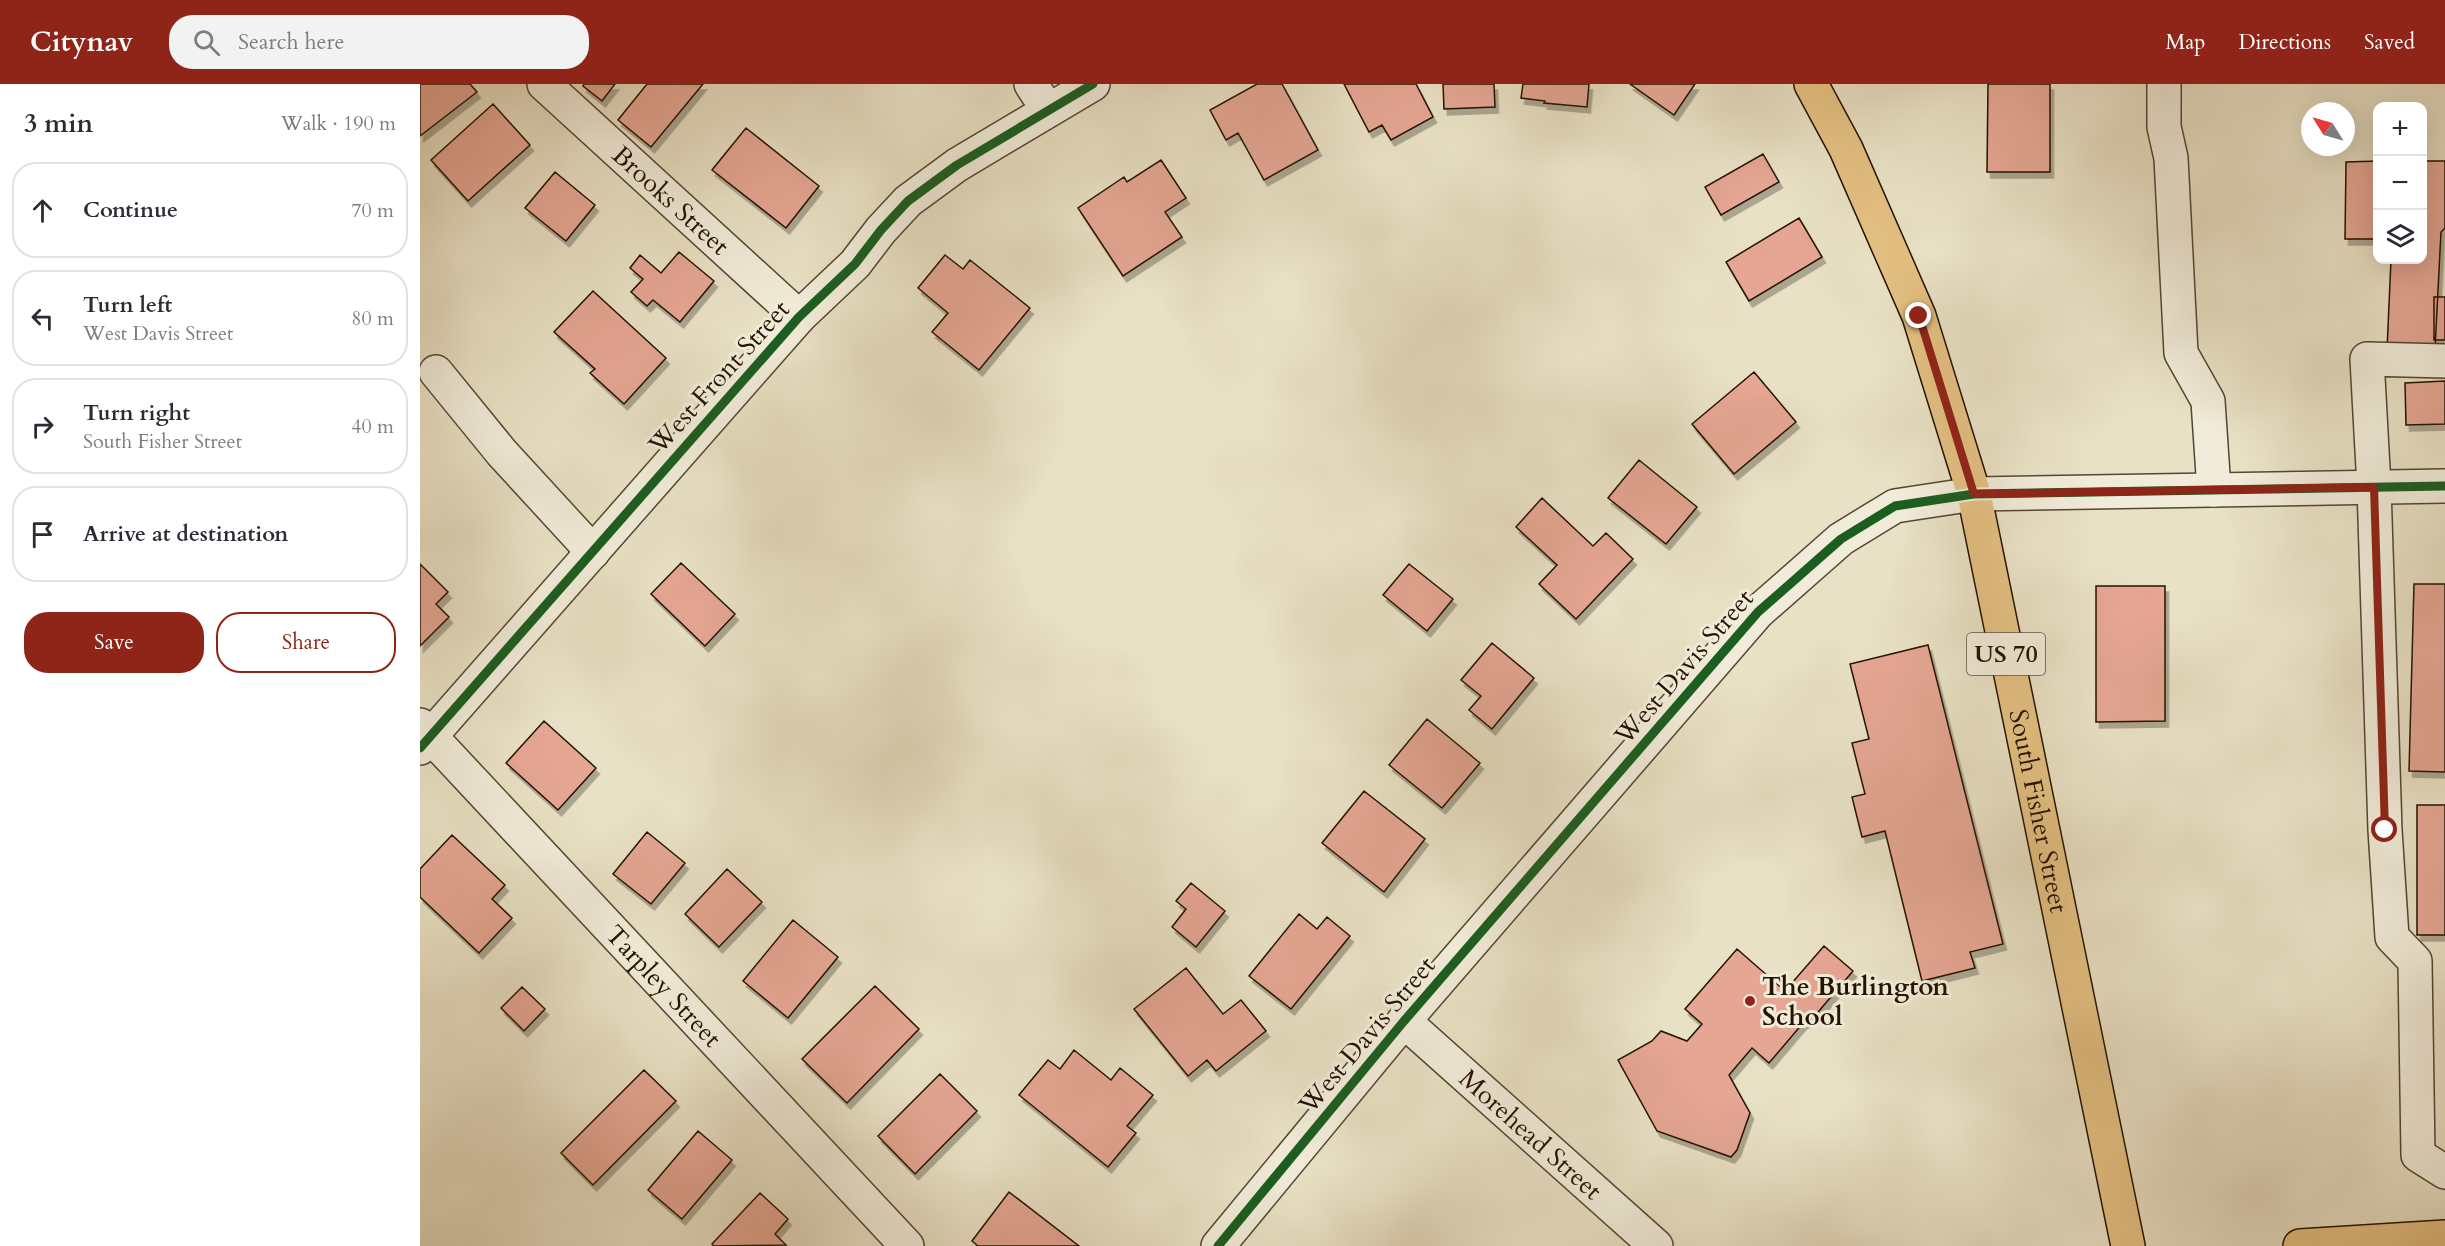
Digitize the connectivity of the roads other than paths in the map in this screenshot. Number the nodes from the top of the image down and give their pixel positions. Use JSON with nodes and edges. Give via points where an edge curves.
{"nodes":[{"id":1,"x":544,"y":84,"type":"edge"},
{"id":2,"x":1093,"y":84,"type":"edge"},
{"id":3,"x":1811,"y":84,"type":"edge"},
{"id":4,"x":2164,"y":84,"type":"edge"},
{"id":5,"x":1039,"y":97,"type":"edge"},
{"id":6,"x":799,"y":318,"type":"junction"},
{"id":7,"x":2445,"y":361,"type":"edge"},
{"id":8,"x":436,"y":372,"type":"dead end"},
{"id":9,"x":2445,"y":486,"type":"edge"},
{"id":10,"x":2374,"y":487,"type":"junction"},
{"id":11,"x":2214,"y":490,"type":"junction"},
{"id":12,"x":1974,"y":494,"type":"junction"},
{"id":13,"x":593,"y":552,"type":"junction"},
{"id":14,"x":424,"y":737,"type":"edge"},
{"id":15,"x":1404,"y":1021,"type":"junction"},
{"id":16,"x":2445,"y":1172,"type":"edge"},
{"id":17,"x":2445,"y":1237,"type":"edge"},
{"id":18,"x":907,"y":1246,"type":"edge"},
{"id":19,"x":1218,"y":1246,"type":"edge"},
{"id":20,"x":1656,"y":1246,"type":"edge"},
{"id":21,"x":2128,"y":1246,"type":"edge"},
{"id":22,"x":2300,"y":1246,"type":"edge"}],
"edges":[{"from":1,"to":6,"type":"street","name":"Brooks Street"},
{"from":2,"to":5,"type":"street","name":"West Front Street"},
{"from":3,"to":12,"type":"main road","name":"South Fisher Street","number":"US 70","via":[[1846,149],[1919,316]]},
{"from":4,"to":11,"type":"street","via":[[2181,352],[2208,401]]},
{"from":5,"to":6,"type":"street","name":"West Front Street","via":[[908,201],[855,264]]},
{"from":6,"to":13,"type":"street","name":"West Front Street"},
{"from":7,"to":10,"type":"street","via":[[2367,359]]},
{"from":8,"to":13,"type":"street","via":[[502,453]]},
{"from":9,"to":10,"type":"street","name":"West Davis Street"},
{"from":10,"to":11,"type":"street","name":"West Davis Street"},
{"from":10,"to":16,"type":"street","via":[[2392,937],[2415,961],[2418,1155]]},
{"from":11,"to":12,"type":"street","name":"West Davis Street"},
{"from":12,"to":15,"type":"street","name":"West Davis Street","via":[[1895,506],[1840,539],[1758,612]]},
{"from":12,"to":21,"type":"main road","name":"South Fisher Street","number":"US 70"},
{"from":13,"to":14,"type":"street","name":"West Front Street"},
{"from":14,"to":18,"type":"street","name":"Tarpley Street"},
{"from":15,"to":19,"type":"street","name":"West Davis Street"},
{"from":15,"to":20,"type":"street","name":"Morehead Street"},
{"from":17,"to":22,"type":"main road"}]}
